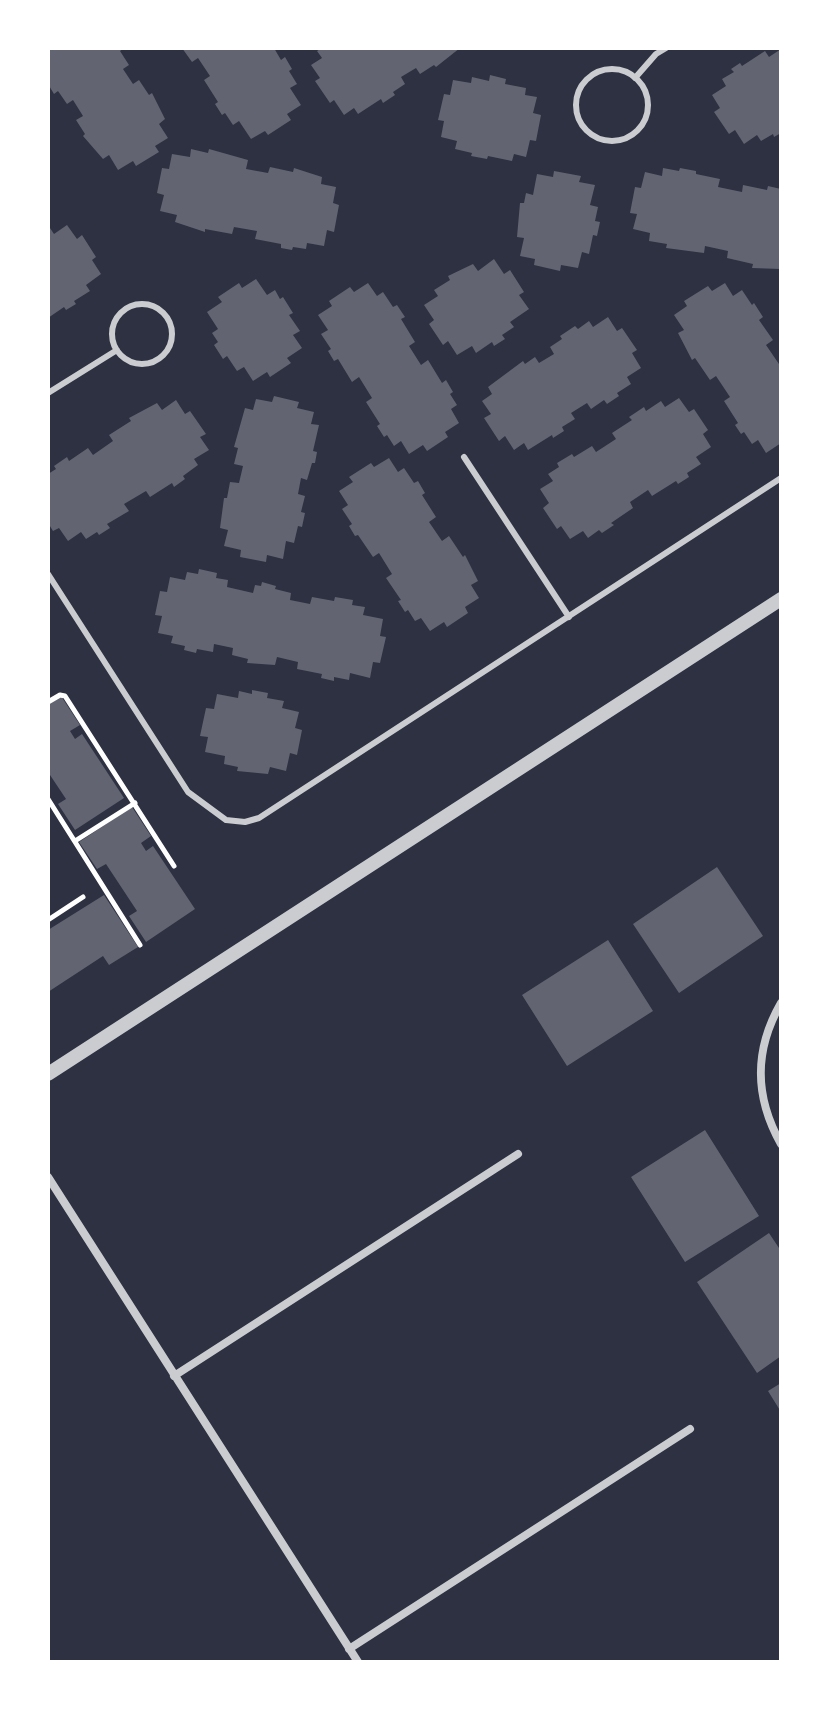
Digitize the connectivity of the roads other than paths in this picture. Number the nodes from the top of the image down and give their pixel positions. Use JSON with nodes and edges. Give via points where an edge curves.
{"nodes":[{"id":1,"x":666,"y":48,"type":"edge"},
{"id":2,"x":635,"y":78,"type":"junction"},
{"id":3,"x":117,"y":350,"type":"junction"},
{"id":4,"x":48,"y":393,"type":"edge"},
{"id":5,"x":464,"y":457,"type":"dead end"},
{"id":6,"x":781,"y":478,"type":"edge"},
{"id":7,"x":48,"y":574,"type":"edge"},
{"id":8,"x":781,"y":599,"type":"edge"},
{"id":9,"x":569,"y":617,"type":"junction"},
{"id":10,"x":781,"y":1003,"type":"edge"},
{"id":11,"x":48,"y":1074,"type":"edge"},
{"id":12,"x":781,"y":1144,"type":"edge"},
{"id":13,"x":518,"y":1154,"type":"dead end"},
{"id":14,"x":48,"y":1177,"type":"edge"},
{"id":15,"x":174,"y":1376,"type":"junction"},
{"id":16,"x":690,"y":1429,"type":"dead end"},
{"id":17,"x":349,"y":1649,"type":"junction"},
{"id":18,"x":358,"y":1662,"type":"edge"}],
"edges":[{"from":1,"to":2,"type":"lane"},
{"from":2,"to":2,"type":"lane","via":[[605,70],[586,80],[576,99],[585,130],[605,141],[637,131],[647,110],[643,87]]},
{"from":3,"to":3,"type":"lane","via":[[136,363],[159,359],[172,341],[168,318],[149,304],[127,309],[113,327]]},
{"from":3,"to":4,"type":"lane"},
{"from":5,"to":9,"type":"lane"},
{"from":6,"to":9,"type":"lane"},
{"from":7,"to":9,"type":"lane","via":[[188,792],[226,820],[245,822],[259,818]]},
{"from":8,"to":11,"type":"street"},
{"from":10,"to":12,"type":"street","via":[[767,1026],[761,1093]]},
{"from":13,"to":15,"type":"street"},
{"from":14,"to":15,"type":"street"},
{"from":15,"to":17,"type":"street"},
{"from":16,"to":17,"type":"street"},
{"from":17,"to":18,"type":"street"}]}
